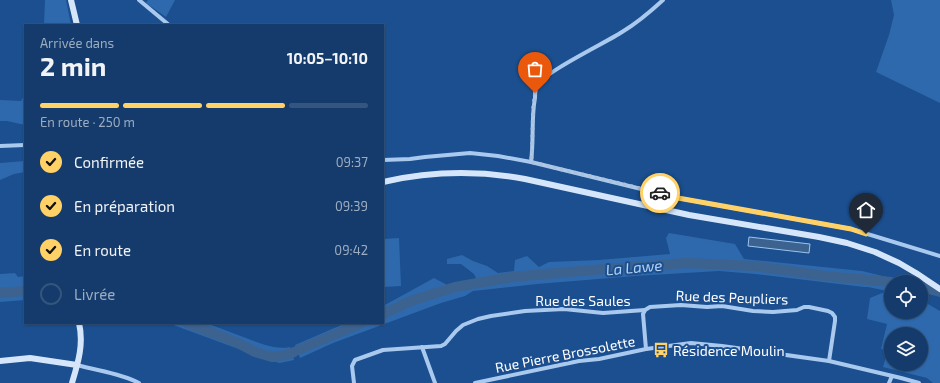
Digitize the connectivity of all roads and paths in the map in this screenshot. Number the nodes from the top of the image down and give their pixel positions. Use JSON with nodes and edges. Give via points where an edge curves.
{"nodes":[{"id":1,"x":71,"y":0,"type":"edge"},
{"id":2,"x":139,"y":0,"type":"edge"},
{"id":3,"x":663,"y":0,"type":"edge"},
{"id":4,"x":77,"y":24,"type":"edge"},
{"id":5,"x":168,"y":24,"type":"edge"},
{"id":6,"x":24,"y":145,"type":"edge"},
{"id":7,"x":0,"y":146,"type":"edge"},
{"id":8,"x":384,"y":160,"type":"edge"},
{"id":9,"x":531,"y":162,"type":"junction"},
{"id":10,"x":384,"y":182,"type":"edge"},
{"id":11,"x":940,"y":256,"type":"edge"},
{"id":12,"x":940,"y":289,"type":"edge"},
{"id":13,"x":646,"y":310,"type":"junction"},
{"id":14,"x":79,"y":324,"type":"edge"},
{"id":15,"x":422,"y":347,"type":"junction"},
{"id":16,"x":646,"y":349,"type":"junction"},
{"id":17,"x":0,"y":361,"type":"edge"},
{"id":18,"x":829,"y":361,"type":"junction"},
{"id":19,"x":77,"y":365,"type":"junction"},
{"id":20,"x":892,"y":376,"type":"junction"},
{"id":21,"x":72,"y":383,"type":"edge"},
{"id":22,"x":139,"y":383,"type":"edge"},
{"id":23,"x":354,"y":383,"type":"edge"},
{"id":24,"x":435,"y":383,"type":"edge"},
{"id":25,"x":475,"y":383,"type":"edge"},
{"id":26,"x":889,"y":383,"type":"edge"},
{"id":27,"x":919,"y":383,"type":"edge"}],
"edges":[{"from":1,"to":4,"type":"main road"},
{"from":2,"to":5,"type":"street"},
{"from":3,"to":9,"type":"street","via":[[623,32],[540,81],[533,109]]},
{"from":6,"to":7,"type":"street"},
{"from":8,"to":9,"type":"street","via":[[470,153]]},
{"from":9,"to":11,"type":"street","via":[[678,198],[851,229]]},
{"from":10,"to":12,"type":"main road","via":[[448,172],[506,175],[689,215],[840,242],[875,252],[916,273]]},
{"from":13,"to":15,"type":"street","name":"Rue des Saules","via":[[603,313],[564,309],[491,316],[464,325],[441,346]]},
{"from":13,"to":16,"type":"street","via":[[643,314]]},
{"from":13,"to":18,"type":"street","name":"Rue des Peupliers","via":[[650,307],[681,305],[722,306],[773,312],[804,307],[828,311],[835,317]]},
{"from":14,"to":19,"type":"main road","via":[[81,344]]},
{"from":15,"to":23,"type":"street","via":[[383,350],[355,360],[352,366]]},
{"from":15,"to":24,"type":"street"},
{"from":16,"to":18,"type":"street","name":"Rue Pierre Brossolette","via":[[697,343]]},
{"from":16,"to":25,"type":"street","name":"Rue Pierre Brossolette"},
{"from":17,"to":19,"type":"main road","via":[[30,358]]},
{"from":18,"to":20,"type":"street","name":"Rue Pierre Brossolette"},
{"from":19,"to":21,"type":"main road"},
{"from":19,"to":22,"type":"street"},
{"from":20,"to":26,"type":"street"},
{"from":20,"to":27,"type":"street","name":"Rue Pierre Brossolette"}]}
